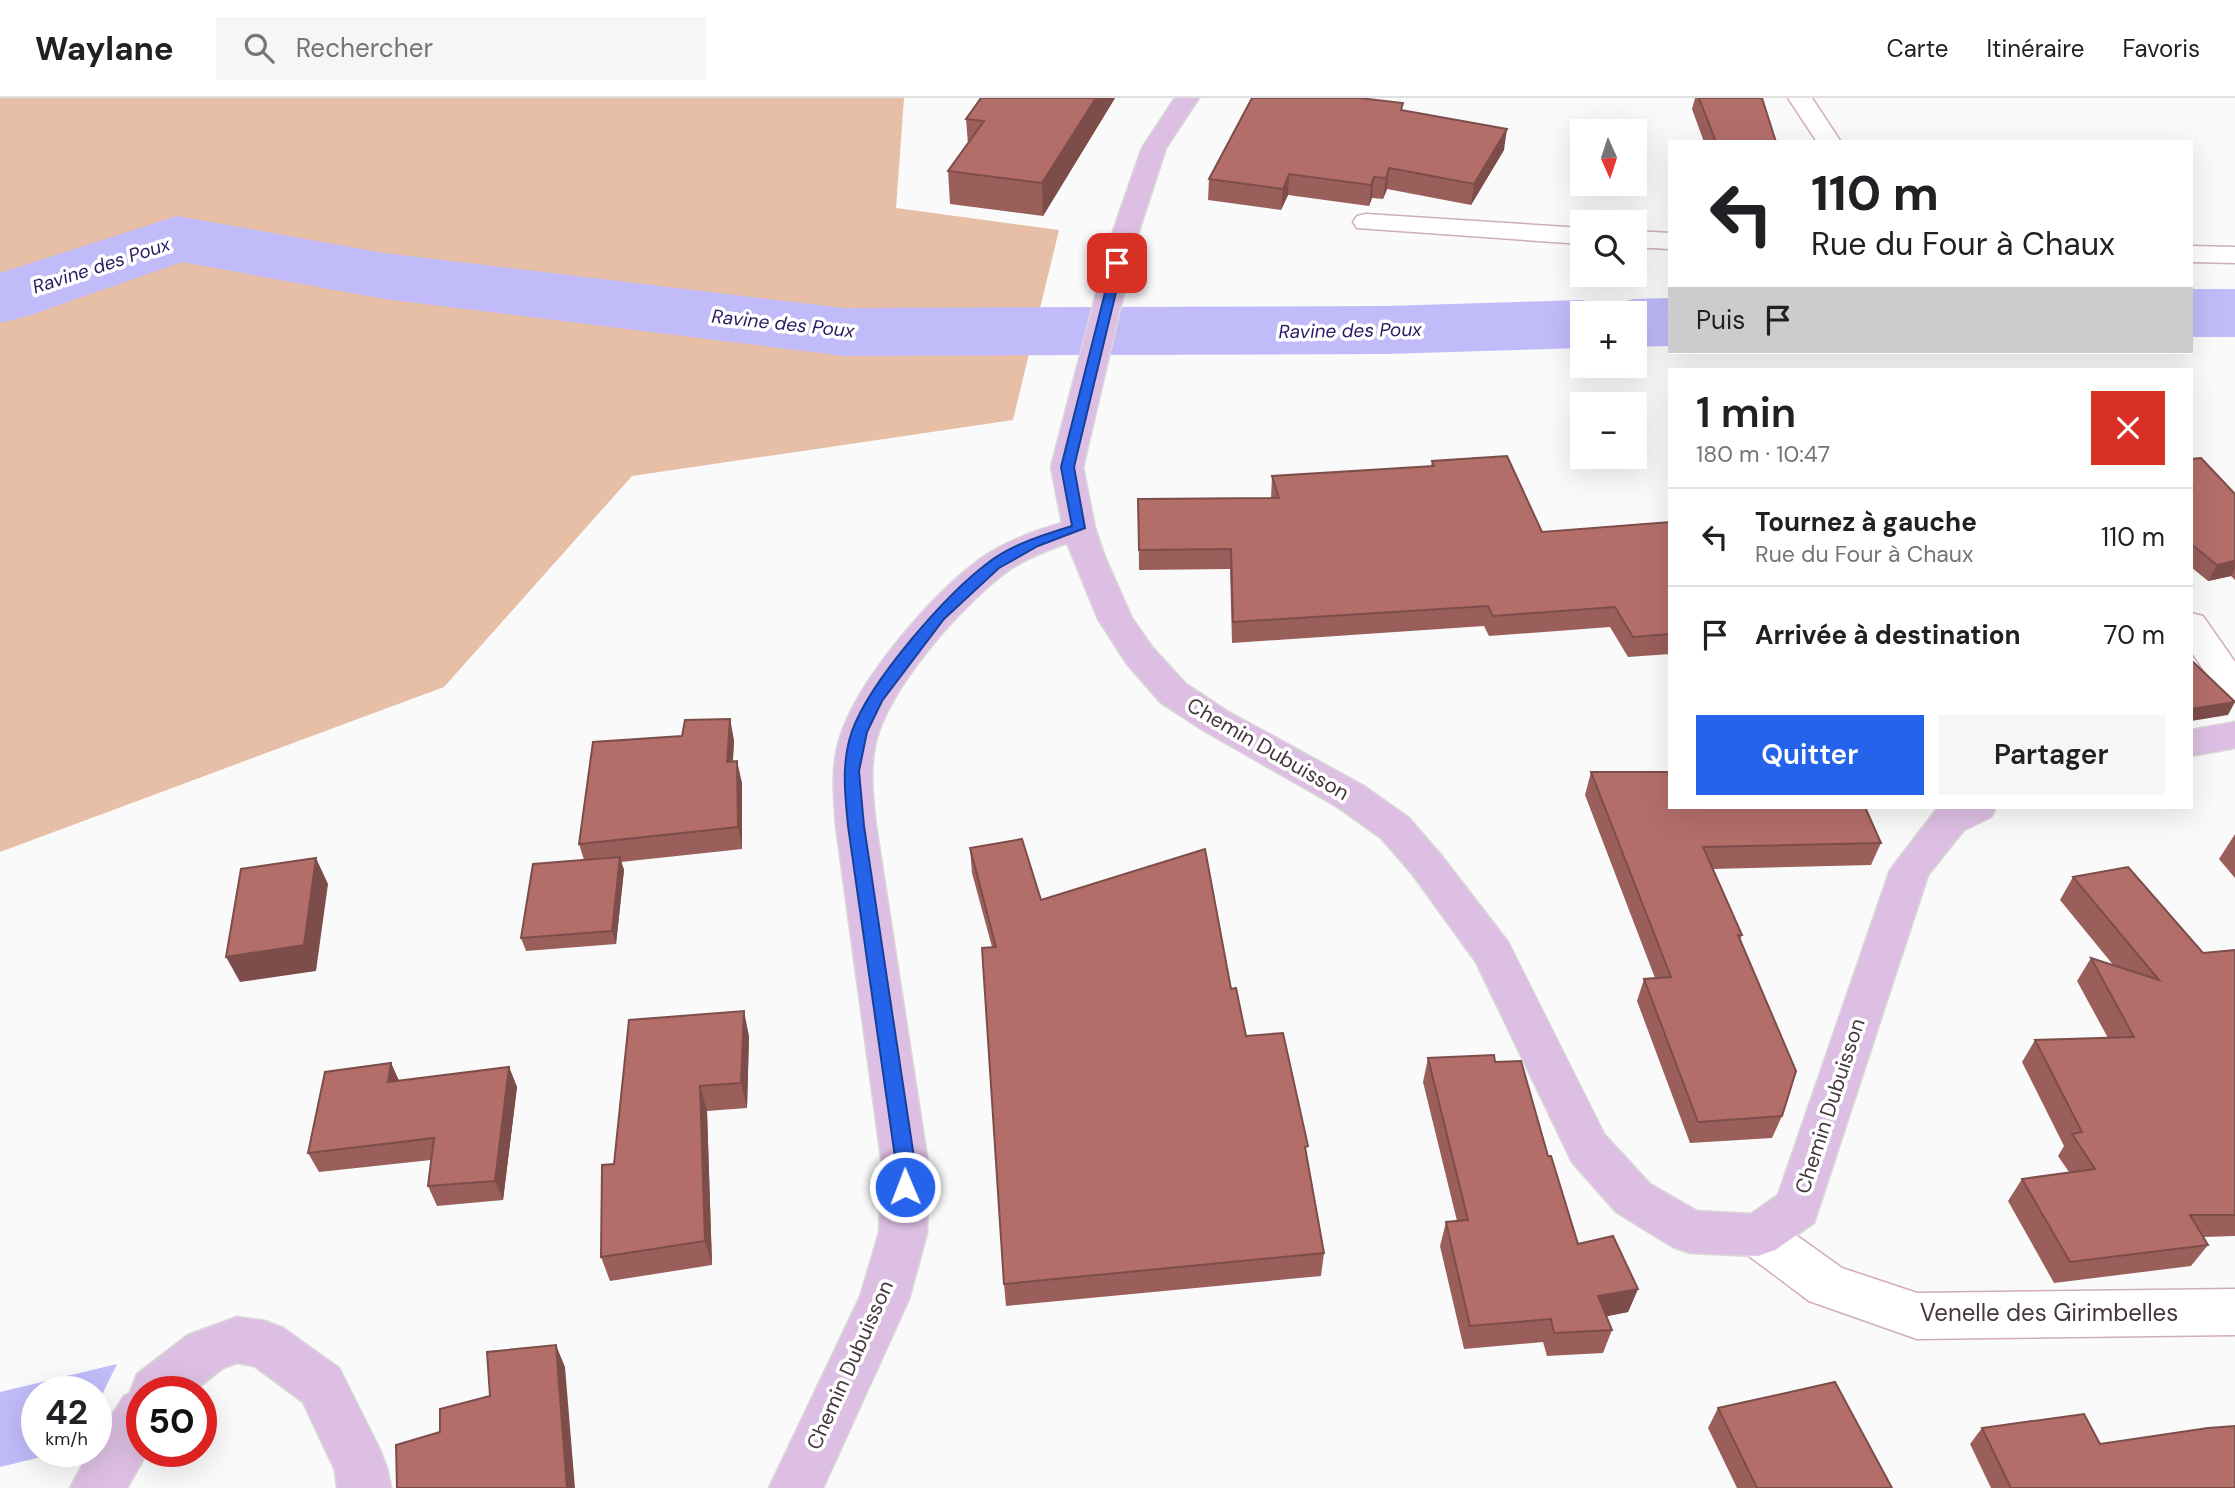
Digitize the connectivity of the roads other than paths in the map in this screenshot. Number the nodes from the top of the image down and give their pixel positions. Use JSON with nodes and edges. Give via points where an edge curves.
{"nodes":[{"id":1,"x":1187,"y":98,"type":"edge"},
{"id":2,"x":1800,"y":98,"type":"edge"},
{"id":3,"x":1828,"y":140,"type":"edge"},
{"id":4,"x":1366,"y":222,"type":"dead end"},
{"id":5,"x":1570,"y":235,"type":"edge"},
{"id":6,"x":1647,"y":240,"type":"edge"},
{"id":7,"x":1668,"y":241,"type":"edge"},
{"id":8,"x":2193,"y":254,"type":"edge"},
{"id":9,"x":2235,"y":255,"type":"edge"},
{"id":10,"x":1079,"y":528,"type":"junction"},
{"id":11,"x":2193,"y":627,"type":"edge"},
{"id":12,"x":2235,"y":689,"type":"edge"},
{"id":13,"x":2235,"y":735,"type":"edge"},
{"id":14,"x":2193,"y":743,"type":"edge"},
{"id":15,"x":1974,"y":809,"type":"edge"},
{"id":16,"x":1758,"y":1235,"type":"junction"},
{"id":17,"x":2235,"y":1312,"type":"edge"},
{"id":18,"x":174,"y":1376,"type":"edge"},
{"id":19,"x":126,"y":1440,"type":"edge"},
{"id":20,"x":97,"y":1488,"type":"edge"},
{"id":21,"x":364,"y":1488,"type":"edge"},
{"id":22,"x":796,"y":1488,"type":"edge"}],
"edges":[{"from":1,"to":10,"type":"main road","via":[[1154,148],[1124,237],[1078,419],[1067,467]]},
{"from":2,"to":3,"type":"street"},
{"from":4,"to":5,"type":"street"},
{"from":6,"to":7,"type":"street"},
{"from":8,"to":9,"type":"street"},
{"from":10,"to":16,"type":"main road","name":"Chemin Dubuisson","via":[[1115,619],[1173,692],[1350,796],[1395,828],[1427,865],[1493,953],[1588,1148],[1633,1198],[1690,1232]]},
{"from":10,"to":22,"type":"main road","name":"Chemin Dubuisson","via":[[1033,543],[994,565],[939,616],[876,699],[860,732],[851,771],[905,1164],[903,1233],[884,1299]]},
{"from":11,"to":12,"type":"street"},
{"from":13,"to":14,"type":"main road"},
{"from":15,"to":16,"type":"main road","name":"Chemin Dubuisson","via":[[1950,820],[1910,870],[1797,1208]]},
{"from":16,"to":17,"type":"street","name":"Venelle des Girimbelles","via":[[1826,1284],[1917,1316]]},
{"from":18,"to":21,"type":"main road","via":[[206,1351],[237,1340],[265,1344],[321,1385],[361,1468]]},
{"from":19,"to":20,"type":"main road"}]}
